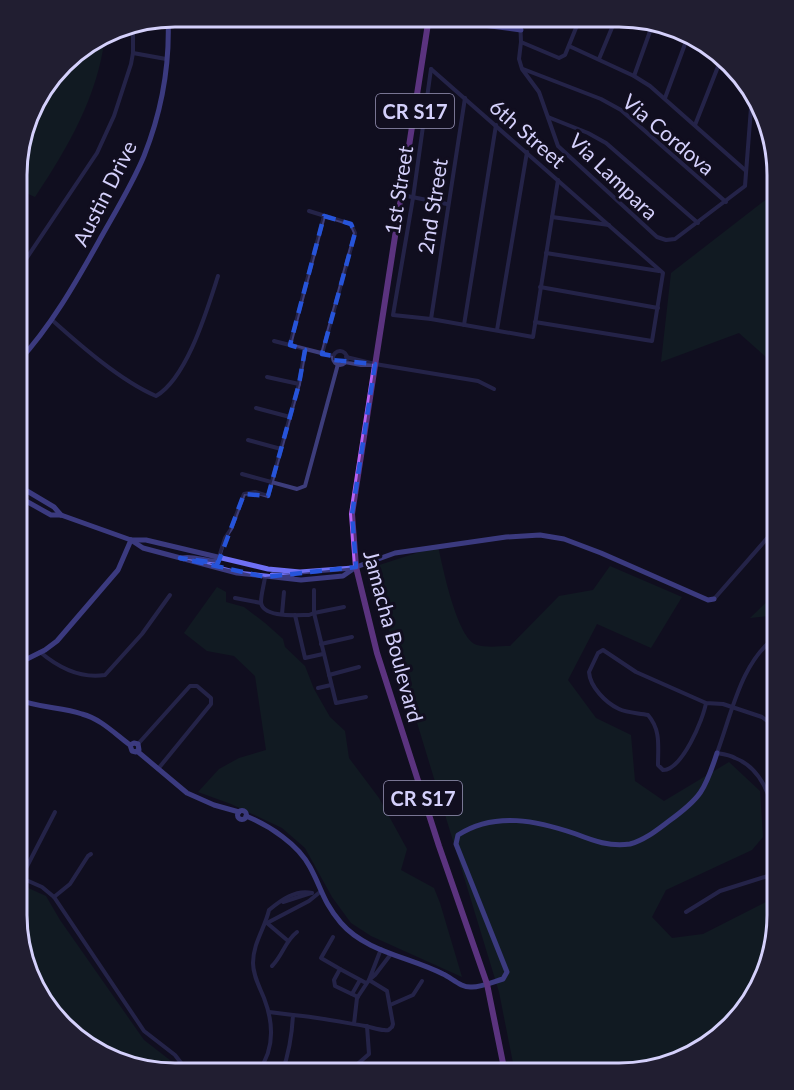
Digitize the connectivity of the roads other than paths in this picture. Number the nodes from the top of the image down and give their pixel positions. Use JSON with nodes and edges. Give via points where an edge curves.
{"nodes":[{"id":1,"x":168,"y":27,"type":"edge"},
{"id":2,"x":427,"y":27,"type":"edge"},
{"id":3,"x":500,"y":27,"type":"edge"},
{"id":4,"x":521,"y":27,"type":"edge"},
{"id":5,"x":577,"y":27,"type":"edge"},
{"id":6,"x":612,"y":27,"type":"edge"},
{"id":7,"x":521,"y":30,"type":"junction"},
{"id":8,"x":650,"y":31,"type":"edge"},
{"id":9,"x":133,"y":33,"type":"edge"},
{"id":10,"x":521,"y":42,"type":"junction"},
{"id":11,"x":685,"y":43,"type":"edge"},
{"id":12,"x":569,"y":46,"type":"junction"},
{"id":13,"x":133,"y":53,"type":"junction"},
{"id":14,"x":166,"y":59,"type":"junction"},
{"id":15,"x":599,"y":59,"type":"junction"},
{"id":16,"x":718,"y":65,"type":"edge"},
{"id":17,"x":431,"y":69,"type":"joint"},
{"id":18,"x":522,"y":69,"type":"junction"},
{"id":19,"x":634,"y":76,"type":"junction"},
{"id":20,"x":465,"y":97,"type":"junction"},
{"id":21,"x":665,"y":98,"type":"junction"},
{"id":22,"x":751,"y":108,"type":"edge"},
{"id":23,"x":547,"y":117,"type":"junction"},
{"id":24,"x":496,"y":125,"type":"junction"},
{"id":25,"x":695,"y":125,"type":"junction"},
{"id":26,"x":527,"y":152,"type":"junction"},
{"id":27,"x":745,"y":170,"type":"junction"},
{"id":28,"x":558,"y":180,"type":"junction"},
{"id":29,"x":402,"y":195,"type":"junction"},
{"id":30,"x":413,"y":198,"type":"junction"},
{"id":31,"x":726,"y":202,"type":"junction"},
{"id":32,"x":447,"y":204,"type":"junction"},
{"id":33,"x":309,"y":211,"type":"dead end"},
{"id":34,"x":324,"y":216,"type":"junction"},
{"id":35,"x":552,"y":217,"type":"junction"},
{"id":36,"x":698,"y":223,"type":"junction"},
{"id":37,"x":610,"y":225,"type":"junction"},
{"id":38,"x":546,"y":253,"type":"junction"},
{"id":39,"x":27,"y":258,"type":"edge"},
{"id":40,"x":660,"y":271,"type":"junction"},
{"id":41,"x":218,"y":276,"type":"dead end"},
{"id":42,"x":540,"y":287,"type":"junction"},
{"id":43,"x":658,"y":308,"type":"junction"},
{"id":44,"x":431,"y":319,"type":"junction"},
{"id":45,"x":52,"y":320,"type":"junction"},
{"id":46,"x":535,"y":322,"type":"junction"},
{"id":47,"x":464,"y":325,"type":"junction"},
{"id":48,"x":497,"y":330,"type":"junction"},
{"id":49,"x":274,"y":341,"type":"dead end"},
{"id":50,"x":290,"y":345,"type":"junction"},
{"id":51,"x":305,"y":350,"type":"junction"},
{"id":52,"x":27,"y":351,"type":"edge"},
{"id":53,"x":322,"y":354,"type":"junction"},
{"id":54,"x":333,"y":356,"type":"junction"},
{"id":55,"x":346,"y":357,"type":"junction"},
{"id":56,"x":345,"y":363,"type":"junction"},
{"id":57,"x":338,"y":364,"type":"junction"},
{"id":58,"x":375,"y":364,"type":"junction"},
{"id":59,"x":267,"y":377,"type":"dead end"},
{"id":60,"x":299,"y":384,"type":"junction"},
{"id":61,"x":494,"y":388,"type":"dead end"},
{"id":62,"x":256,"y":408,"type":"dead end"},
{"id":63,"x":290,"y":417,"type":"junction"},
{"id":64,"x":248,"y":440,"type":"dead end"},
{"id":65,"x":281,"y":449,"type":"junction"},
{"id":66,"x":242,"y":474,"type":"dead end"},
{"id":67,"x":271,"y":483,"type":"junction"},
{"id":68,"x":27,"y":491,"type":"edge"},
{"id":69,"x":27,"y":502,"type":"edge"},
{"id":70,"x":61,"y":515,"type":"junction"},
{"id":71,"x":767,"y":538,"type":"edge"},
{"id":72,"x":131,"y":540,"type":"junction"},
{"id":73,"x":180,"y":558,"type":"junction"},
{"id":74,"x":219,"y":558,"type":"junction"},
{"id":75,"x":356,"y":567,"type":"junction"},
{"id":76,"x":297,"y":572,"type":"junction"},
{"id":77,"x":265,"y":577,"type":"junction"},
{"id":78,"x":314,"y":590,"type":"dead end"},
{"id":79,"x":284,"y":592,"type":"dead end"},
{"id":80,"x":170,"y":595,"type":"dead end"},
{"id":81,"x":235,"y":598,"type":"dead end"},
{"id":82,"x":714,"y":599,"type":"joint"},
{"id":83,"x":261,"y":603,"type":"junction"},
{"id":84,"x":344,"y":608,"type":"dead end"},
{"id":85,"x":282,"y":614,"type":"junction"},
{"id":86,"x":314,"y":614,"type":"junction"},
{"id":87,"x":295,"y":615,"type":"junction"},
{"id":88,"x":352,"y":637,"type":"dead end"},
{"id":89,"x":321,"y":644,"type":"junction"},
{"id":90,"x":767,"y":645,"type":"edge"},
{"id":91,"x":40,"y":652,"type":"junction"},
{"id":92,"x":323,"y":654,"type":"junction"},
{"id":93,"x":27,"y":659,"type":"edge"},
{"id":94,"x":359,"y":667,"type":"dead end"},
{"id":95,"x":329,"y":675,"type":"junction"},
{"id":96,"x":331,"y":685,"type":"junction"},
{"id":97,"x":318,"y":688,"type":"dead end"},
{"id":98,"x":366,"y":697,"type":"dead end"},
{"id":99,"x":706,"y":703,"type":"junction"},
{"id":100,"x":27,"y":704,"type":"edge"},
{"id":101,"x":733,"y":708,"type":"junction"},
{"id":102,"x":767,"y":721,"type":"edge"},
{"id":103,"x":138,"y":744,"type":"junction"},
{"id":104,"x":130,"y":745,"type":"junction"},
{"id":105,"x":137,"y":751,"type":"junction"},
{"id":106,"x":717,"y":753,"type":"junction"},
{"id":107,"x":157,"y":769,"type":"junction"},
{"id":108,"x":767,"y":794,"type":"edge"},
{"id":109,"x":55,"y":812,"type":"dead end"},
{"id":110,"x":91,"y":854,"type":"dead end"},
{"id":111,"x":27,"y":863,"type":"edge"},
{"id":112,"x":767,"y":876,"type":"edge"},
{"id":113,"x":27,"y":880,"type":"edge"},
{"id":114,"x":320,"y":892,"type":"junction"},
{"id":115,"x":54,"y":897,"type":"junction"},
{"id":116,"x":686,"y":912,"type":"dead end"},
{"id":117,"x":266,"y":923,"type":"junction"},
{"id":118,"x":297,"y":932,"type":"dead end"},
{"id":119,"x":333,"y":937,"type":"dead end"},
{"id":120,"x":287,"y":940,"type":"junction"},
{"id":121,"x":382,"y":949,"type":"junction"},
{"id":122,"x":392,"y":953,"type":"junction"},
{"id":123,"x":272,"y":966,"type":"dead end"},
{"id":124,"x":374,"y":966,"type":"junction"},
{"id":125,"x":340,"y":969,"type":"junction"},
{"id":126,"x":380,"y":969,"type":"junction"},
{"id":127,"x":360,"y":980,"type":"junction"},
{"id":128,"x":367,"y":981,"type":"junction"},
{"id":129,"x":422,"y":981,"type":"dead end"},
{"id":130,"x":488,"y":984,"type":"junction"},
{"id":131,"x":352,"y":994,"type":"junction"},
{"id":132,"x":358,"y":997,"type":"junction"},
{"id":133,"x":390,"y":1005,"type":"junction"},
{"id":134,"x":268,"y":1012,"type":"junction"},
{"id":135,"x":293,"y":1015,"type":"junction"},
{"id":136,"x":354,"y":1024,"type":"junction"},
{"id":137,"x":367,"y":1026,"type":"junction"},
{"id":138,"x":181,"y":1063,"type":"edge"},
{"id":139,"x":264,"y":1063,"type":"edge"},
{"id":140,"x":286,"y":1063,"type":"edge"},
{"id":141,"x":359,"y":1063,"type":"edge"},
{"id":142,"x":503,"y":1063,"type":"edge"}],
"edges":[{"from":1,"to":14,"type":"street","name":"Austin Drive"},
{"from":2,"to":29,"type":"main road","name":"Jamacha Boulevard","number":"CR S17"},
{"from":3,"to":7,"type":"street"},
{"from":4,"to":7,"type":"street"},
{"from":5,"to":12,"type":"street"},
{"from":6,"to":15,"type":"street"},
{"from":7,"to":10,"type":"street"},
{"from":8,"to":19,"type":"street"},
{"from":9,"to":13,"type":"street"},
{"from":10,"to":12,"type":"street","via":[[559,58]]},
{"from":10,"to":18,"type":"street"},
{"from":11,"to":21,"type":"street"},
{"from":12,"to":15,"type":"street"},
{"from":13,"to":14,"type":"street"},
{"from":13,"to":39,"type":"street","via":[[115,113],[97,153]]},
{"from":14,"to":45,"type":"street","name":"Austin Drive","via":[[161,100],[143,158]]},
{"from":15,"to":19,"type":"street"},
{"from":16,"to":25,"type":"street"},
{"from":17,"to":20,"type":"street","name":"6th Street"},
{"from":17,"to":30,"type":"street","name":"1st Street"},
{"from":18,"to":23,"type":"street","name":"Via Lampara","via":[[539,92]]},
{"from":18,"to":31,"type":"street","name":"Via Cordova","via":[[621,110]]},
{"from":19,"to":21,"type":"street"},
{"from":20,"to":24,"type":"street","name":"6th Street"},
{"from":20,"to":32,"type":"street","name":"2nd Street"},
{"from":21,"to":25,"type":"street"},
{"from":22,"to":27,"type":"street","name":"Via Lampara"},
{"from":23,"to":36,"type":"street","via":[[606,143]]},
{"from":23,"to":36,"type":"street","name":"Via Lampara","via":[[558,146],[657,237],[675,239]]},
{"from":24,"to":26,"type":"street","name":"6th Street"},
{"from":24,"to":47,"type":"street"},
{"from":25,"to":27,"type":"street"},
{"from":26,"to":28,"type":"street","name":"6th Street"},
{"from":26,"to":48,"type":"street"},
{"from":27,"to":31,"type":"street","name":"Via Lampara","via":[[745,186]]},
{"from":28,"to":35,"type":"street"},
{"from":28,"to":37,"type":"street","name":"6th Street"},
{"from":29,"to":30,"type":"street"},
{"from":29,"to":58,"type":"main road","name":"Jamacha Boulevard","number":"CR S17"},
{"from":30,"to":32,"type":"street"},
{"from":30,"to":44,"type":"street","name":"1st Street","via":[[393,315]]},
{"from":31,"to":36,"type":"street","name":"Via Lampara"},
{"from":32,"to":44,"type":"street","name":"2nd Street"},
{"from":33,"to":34,"type":"street"},
{"from":34,"to":50,"type":"street"},
{"from":34,"to":53,"type":"street","via":[[351,224],[355,233]]},
{"from":35,"to":37,"type":"street"},
{"from":35,"to":38,"type":"street"},
{"from":37,"to":40,"type":"street","name":"6th Street"},
{"from":38,"to":40,"type":"street"},
{"from":38,"to":42,"type":"street"},
{"from":40,"to":43,"type":"street","via":[[663,278]]},
{"from":41,"to":45,"type":"street","via":[[194,344],[169,387],[156,396],[102,361]]},
{"from":42,"to":43,"type":"street"},
{"from":42,"to":46,"type":"street"},
{"from":43,"to":46,"type":"street","via":[[652,341]]},
{"from":44,"to":47,"type":"street"},
{"from":45,"to":52,"type":"street","name":"Austin Drive"},
{"from":46,"to":48,"type":"street","via":[[533,337]]},
{"from":47,"to":48,"type":"street"},
{"from":49,"to":50,"type":"street"},
{"from":50,"to":51,"type":"street"},
{"from":51,"to":53,"type":"street"},
{"from":51,"to":60,"type":"street"},
{"from":53,"to":54,"type":"street"},
{"from":54,"to":55,"type":"street","via":[[341,352]]},
{"from":54,"to":57,"type":"street"},
{"from":55,"to":56,"type":"street"},
{"from":55,"to":58,"type":"street"},
{"from":56,"to":57,"type":"street"},
{"from":56,"to":58,"type":"street"},
{"from":57,"to":67,"type":"street","via":[[306,484],[297,489]]},
{"from":58,"to":61,"type":"street","via":[[478,381]]},
{"from":58,"to":75,"type":"main road","name":"Jamacha Boulevard","number":"CR S17","via":[[352,514]]},
{"from":59,"to":60,"type":"street"},
{"from":60,"to":63,"type":"street"},
{"from":62,"to":63,"type":"street"},
{"from":63,"to":65,"type":"street"},
{"from":64,"to":65,"type":"street"},
{"from":65,"to":67,"type":"street"},
{"from":66,"to":67,"type":"street"},
{"from":67,"to":74,"type":"street","via":[[268,496],[244,494]]},
{"from":68,"to":70,"type":"street"},
{"from":69,"to":70,"type":"street","via":[[51,515]]},
{"from":70,"to":72,"type":"street"},
{"from":71,"to":82,"type":"street"},
{"from":72,"to":73,"type":"street","via":[[142,548]]},
{"from":72,"to":74,"type":"street","via":[[146,540]]},
{"from":72,"to":91,"type":"street","via":[[118,570],[57,641]]},
{"from":73,"to":74,"type":"street"},
{"from":73,"to":77,"type":"street"},
{"from":74,"to":76,"type":"street"},
{"from":75,"to":76,"type":"street"},
{"from":75,"to":77,"type":"street","via":[[343,576],[300,580]]},
{"from":75,"to":82,"type":"street","via":[[395,553],[434,546],[540,535],[564,539],[708,600]]},
{"from":75,"to":130,"type":"main road","name":"Jamacha Boulevard","number":"CR S17","via":[[401,730]]},
{"from":76,"to":77,"type":"street"},
{"from":77,"to":83,"type":"street"},
{"from":78,"to":86,"type":"street"},
{"from":79,"to":85,"type":"street"},
{"from":80,"to":91,"type":"street","via":[[105,675],[67,671]]},
{"from":81,"to":83,"type":"street"},
{"from":83,"to":85,"type":"street","via":[[270,613]]},
{"from":84,"to":86,"type":"street"},
{"from":85,"to":87,"type":"street"},
{"from":86,"to":87,"type":"street"},
{"from":86,"to":89,"type":"street"},
{"from":87,"to":92,"type":"street","via":[[305,658]]},
{"from":88,"to":89,"type":"street"},
{"from":89,"to":92,"type":"street"},
{"from":90,"to":101,"type":"street","via":[[749,666]]},
{"from":91,"to":93,"type":"street"},
{"from":92,"to":95,"type":"street"},
{"from":94,"to":95,"type":"street"},
{"from":95,"to":96,"type":"street"},
{"from":96,"to":97,"type":"street"},
{"from":96,"to":98,"type":"street","via":[[336,704]]},
{"from":99,"to":99,"type":"street","via":[[636,672],[603,650],[589,672],[593,685],[609,703],[650,717],[659,734],[658,765],[663,771],[672,768],[693,740]]},
{"from":99,"to":101,"type":"street"},
{"from":100,"to":104,"type":"street","via":[[90,716]]},
{"from":101,"to":102,"type":"street"},
{"from":101,"to":106,"type":"street"},
{"from":103,"to":104,"type":"street"},
{"from":103,"to":105,"type":"street"},
{"from":103,"to":107,"type":"street","via":[[190,686],[197,686],[211,698],[207,710]]},
{"from":104,"to":105,"type":"street","via":[[132,751]]},
{"from":105,"to":107,"type":"street"},
{"from":106,"to":108,"type":"street","via":[[747,765]]},
{"from":106,"to":130,"type":"street","via":[[707,784],[694,802],[634,843],[603,843],[532,821],[491,822],[458,835],[456,844],[507,972],[503,979]]},
{"from":107,"to":114,"type":"street","via":[[187,793],[213,805],[244,811],[246,816],[279,834],[310,867]]},
{"from":109,"to":111,"type":"street"},
{"from":110,"to":115,"type":"street","via":[[70,884]]},
{"from":112,"to":116,"type":"street","via":[[720,891]]},
{"from":113,"to":115,"type":"street"},
{"from":114,"to":117,"type":"street"},
{"from":114,"to":117,"type":"street","via":[[275,905],[269,910]]},
{"from":114,"to":121,"type":"street","via":[[343,926]]},
{"from":115,"to":138,"type":"street","via":[[144,1031]]},
{"from":117,"to":120,"type":"street"},
{"from":117,"to":134,"type":"street","via":[[253,964]]},
{"from":118,"to":120,"type":"street"},
{"from":119,"to":125,"type":"street","via":[[321,958]]},
{"from":120,"to":123,"type":"street"},
{"from":121,"to":122,"type":"street"},
{"from":121,"to":124,"type":"street"},
{"from":122,"to":126,"type":"street"},
{"from":122,"to":130,"type":"street","via":[[470,988]]},
{"from":124,"to":126,"type":"street"},
{"from":124,"to":128,"type":"street"},
{"from":125,"to":127,"type":"street"},
{"from":125,"to":131,"type":"street","via":[[334,984]]},
{"from":126,"to":128,"type":"street"},
{"from":127,"to":128,"type":"street"},
{"from":127,"to":131,"type":"street"},
{"from":128,"to":132,"type":"street"},
{"from":128,"to":133,"type":"street","via":[[387,991]]},
{"from":129,"to":133,"type":"street","via":[[412,995]]},
{"from":130,"to":142,"type":"main road","name":"Jamacha Boulevard","number":"CR S17"},
{"from":131,"to":132,"type":"street"},
{"from":132,"to":136,"type":"street"},
{"from":133,"to":137,"type":"street","via":[[391,1029]]},
{"from":134,"to":135,"type":"street"},
{"from":134,"to":139,"type":"street","via":[[271,1042]]},
{"from":135,"to":136,"type":"street"},
{"from":135,"to":140,"type":"street"},
{"from":136,"to":137,"type":"street"},
{"from":137,"to":141,"type":"street","via":[[369,1054]]}]}
